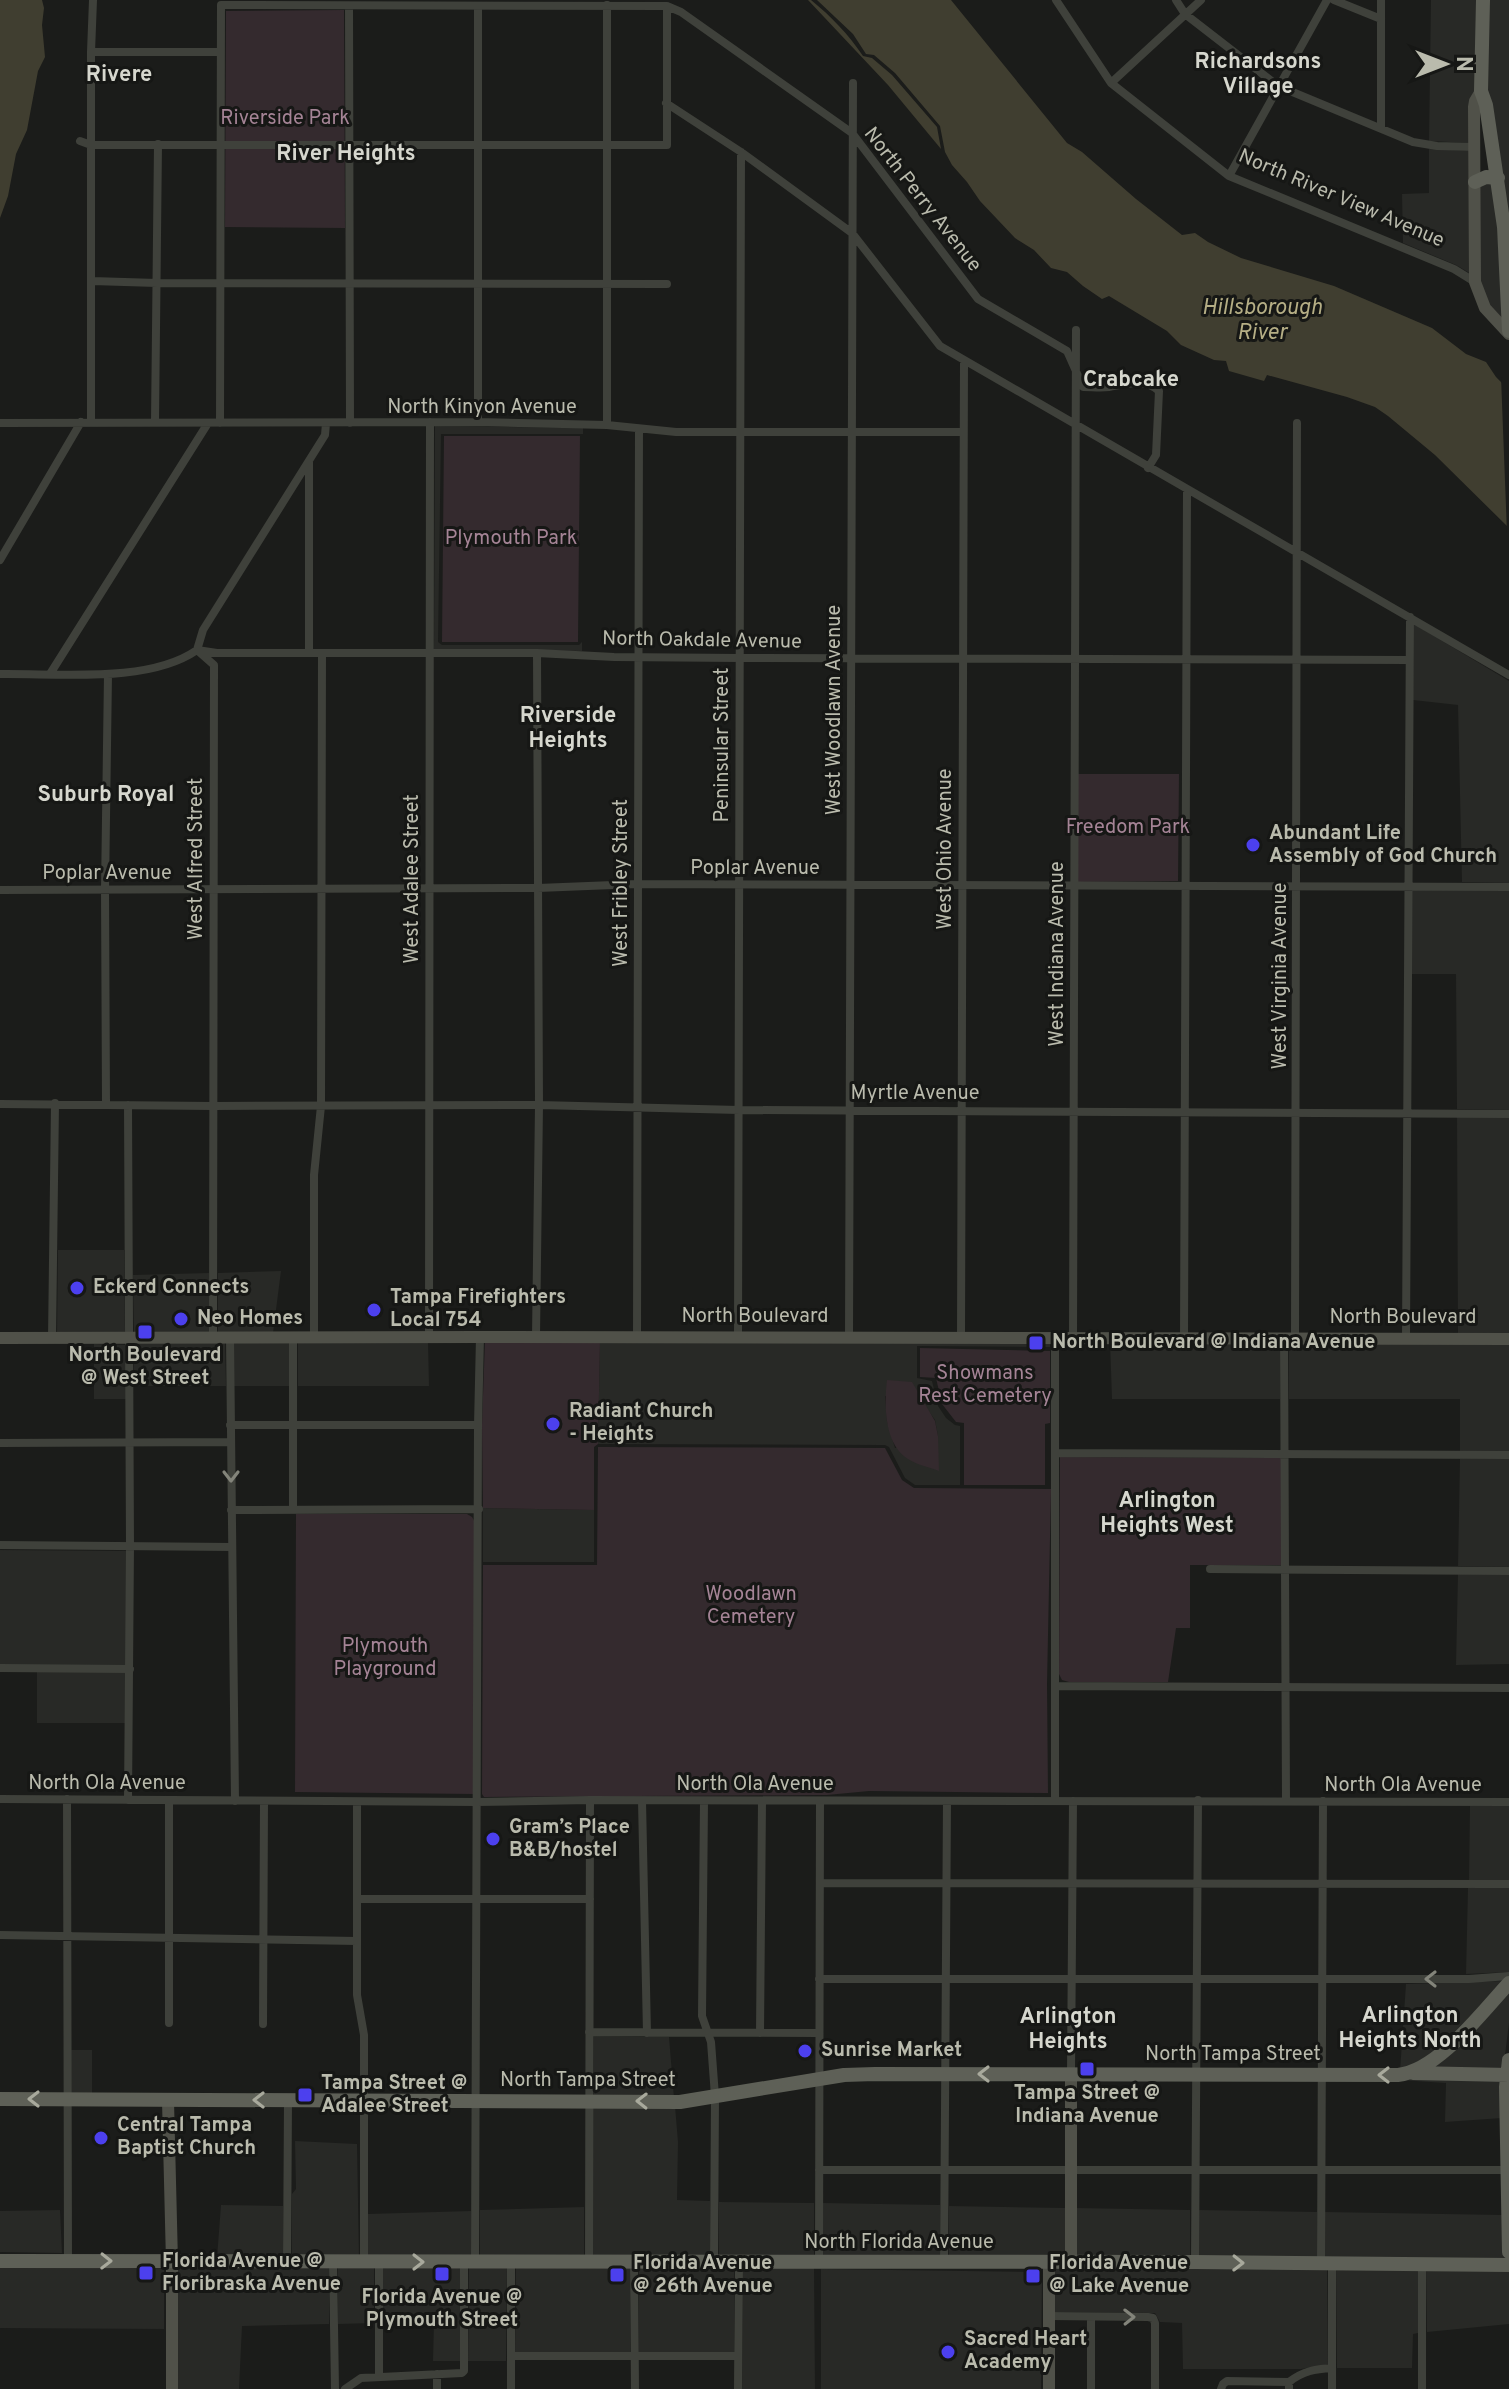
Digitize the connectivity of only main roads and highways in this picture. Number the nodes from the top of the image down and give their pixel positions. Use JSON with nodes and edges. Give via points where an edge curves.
{"nodes":[{"id":1,"x":1483,"y":0,"type":"edge"},
{"id":2,"x":1498,"y":178,"type":"junction"},
{"id":3,"x":1475,"y":182,"type":"road end"},
{"id":4,"x":1509,"y":333,"type":"edge"},
{"id":5,"x":1509,"y":1983,"type":"edge"},
{"id":6,"x":1508,"y":2070,"type":"edge"},
{"id":7,"x":1413,"y":2073,"type":"junction"},
{"id":8,"x":0,"y":2099,"type":"edge"},
{"id":9,"x":1509,"y":2252,"type":"edge"},
{"id":10,"x":0,"y":2261,"type":"edge"},
{"id":11,"x":1509,"y":2265,"type":"edge"}],
"edges":[{"from":1,"to":2,"type":"main road","via":[[1481,91]]},
{"from":2,"to":3,"type":"main road"},
{"from":2,"to":4,"type":"main road"},
{"from":5,"to":7,"type":"main road","via":[[1446,2051]]},
{"from":6,"to":7,"type":"main road","name":"North Tampa Street"},
{"from":6,"to":9,"type":"main road"},
{"from":7,"to":8,"type":"main road","name":"North Tampa Street","one_way":true,"via":[[844,2075],[680,2102]]},
{"from":10,"to":11,"type":"main road","name":"North Florida Avenue","one_way":true}]}
